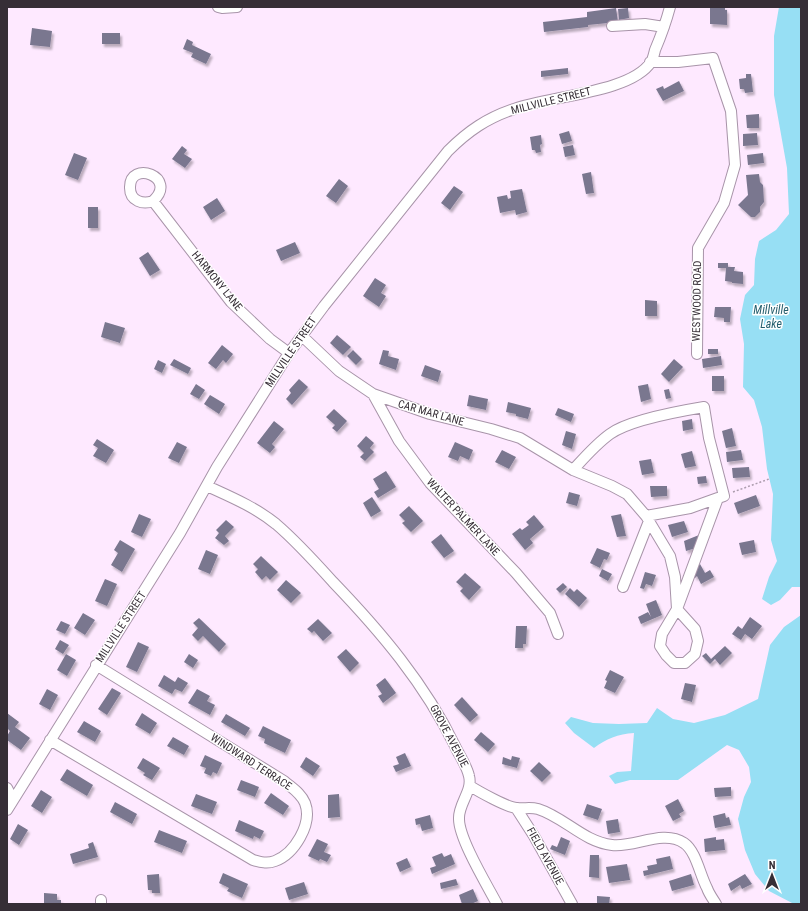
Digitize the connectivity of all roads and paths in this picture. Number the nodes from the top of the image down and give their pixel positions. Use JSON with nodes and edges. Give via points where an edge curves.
{"nodes":[{"id":1,"x":218,"y":7,"type":"edge"},
{"id":2,"x":237,"y":7,"type":"edge"},
{"id":3,"x":670,"y":7,"type":"edge"},
{"id":4,"x":612,"y":26,"type":"dead end"},
{"id":5,"x":664,"y":27,"type":"junction"},
{"id":6,"x":650,"y":62,"type":"junction"},
{"id":7,"x":153,"y":201,"type":"dead end"},
{"id":8,"x":302,"y":336,"type":"junction"},
{"id":9,"x":289,"y":353,"type":"junction"},
{"id":10,"x":697,"y":354,"type":"dead end"},
{"id":11,"x":372,"y":394,"type":"junction"},
{"id":12,"x":573,"y":470,"type":"junction"},
{"id":13,"x":769,"y":479,"type":"dead end"},
{"id":14,"x":207,"y":486,"type":"junction"},
{"id":15,"x":721,"y":497,"type":"junction"},
{"id":16,"x":648,"y":518,"type":"junction"},
{"id":17,"x":623,"y":587,"type":"dead end"},
{"id":18,"x":677,"y":608,"type":"junction"},
{"id":19,"x":558,"y":634,"type":"dead end"},
{"id":20,"x":96,"y":665,"type":"junction"},
{"id":21,"x":50,"y":740,"type":"junction"},
{"id":22,"x":470,"y":786,"type":"junction"},
{"id":23,"x":7,"y":788,"type":"edge"},
{"id":24,"x":13,"y":800,"type":"junction"},
{"id":25,"x":516,"y":808,"type":"junction"},
{"id":26,"x":7,"y":810,"type":"edge"},
{"id":27,"x":497,"y":904,"type":"edge"},
{"id":28,"x":572,"y":904,"type":"edge"},
{"id":29,"x":716,"y":904,"type":"edge"}],
"edges":[{"from":1,"to":2,"type":"street"},
{"from":3,"to":5,"type":"street","name":"MILLVILLE STREET"},
{"from":4,"to":5,"type":"street","via":[[646,24]]},
{"from":5,"to":6,"type":"street","name":"MILLVILLE STREET"},
{"from":6,"to":8,"type":"street","name":"MILLVILLE STREET","via":[[635,76],[616,85],[515,108],[487,120],[462,137],[448,151]]},
{"from":6,"to":10,"type":"street","name":"WESTWOOD ROAD","via":[[713,58],[731,111],[735,165],[724,203],[698,248]]},
{"from":7,"to":9,"type":"street","name":"HARMONY LANE","via":[[231,302],[270,339]]},
{"from":8,"to":9,"type":"street","name":"MILLVILLE STREET"},
{"from":8,"to":11,"type":"street","name":"CAR MAR LANE","via":[[339,371]]},
{"from":9,"to":14,"type":"street","name":"MILLVILLE STREET"},
{"from":11,"to":12,"type":"street","name":"CAR MAR LANE","via":[[424,412],[520,438]]},
{"from":11,"to":19,"type":"street","name":"WALTER PALMER LANE","via":[[399,441],[430,483],[516,573],[550,613]]},
{"from":12,"to":15,"type":"street","via":[[611,433],[629,424],[704,407]]},
{"from":12,"to":16,"type":"street","name":"CAR MAR LANE","via":[[627,494]]},
{"from":13,"to":15,"type":"path"},
{"from":14,"to":20,"type":"street","name":"MILLVILLE STREET","via":[[176,540]]},
{"from":14,"to":22,"type":"street","name":"GROVE AVENUE","via":[[242,502],[276,524],[384,636],[436,710],[469,776]]},
{"from":15,"to":16,"type":"street","via":[[690,508]]},
{"from":15,"to":18,"type":"street"},
{"from":16,"to":17,"type":"street"},
{"from":16,"to":18,"type":"street","name":"CAR MAR LANE","via":[[670,556],[675,576]]},
{"from":18,"to":18,"type":"street","via":[[694,629],[698,641],[695,654],[685,664],[674,663],[660,646],[662,634]]},
{"from":20,"to":21,"type":"street","name":"MILLVILLE STREET"},
{"from":20,"to":21,"type":"street","name":"WINDWARD TERRACE","via":[[284,781],[300,794],[307,813],[306,824],[297,842],[283,857],[274,862],[263,863],[253,860]]},
{"from":21,"to":24,"type":"street","name":"MILLVILLE STREET"},
{"from":22,"to":25,"type":"street"},
{"from":22,"to":27,"type":"street","via":[[462,802],[458,819],[460,829]]},
{"from":23,"to":24,"type":"street"},
{"from":24,"to":26,"type":"street","name":"MILLVILLE STREET"},
{"from":25,"to":28,"type":"street","name":"FIELD AVENUE"},
{"from":25,"to":29,"type":"street","via":[[528,807],[538,810],[559,819],[592,840],[612,845],[652,839],[673,839],[683,842],[691,849]]}]}
